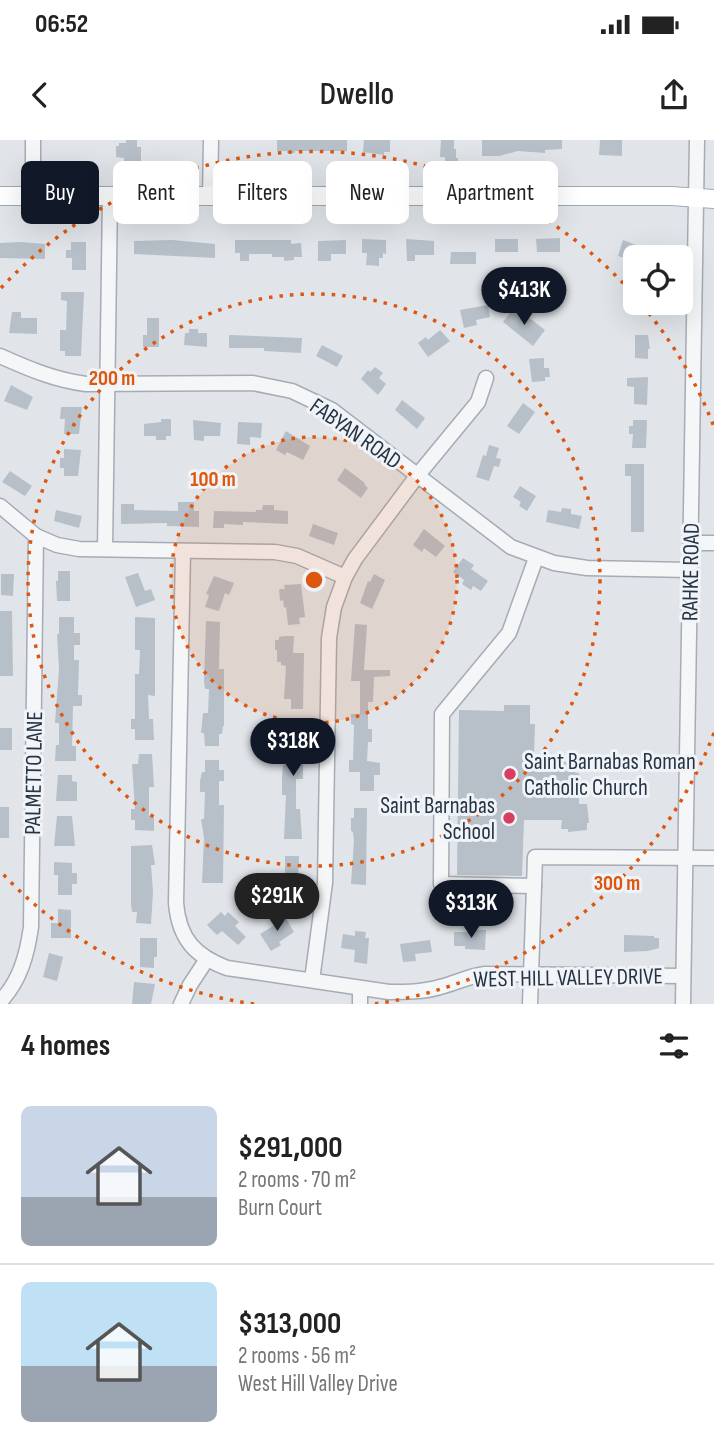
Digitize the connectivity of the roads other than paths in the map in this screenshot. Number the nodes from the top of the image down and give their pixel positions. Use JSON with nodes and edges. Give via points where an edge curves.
{"nodes":[{"id":1,"x":33,"y":140,"type":"edge"},
{"id":2,"x":211,"y":140,"type":"edge"},
{"id":3,"x":697,"y":140,"type":"edge"},
{"id":4,"x":33,"y":161,"type":"edge"},
{"id":5,"x":0,"y":196,"type":"edge"},
{"id":6,"x":21,"y":196,"type":"edge"},
{"id":7,"x":99,"y":196,"type":"edge"},
{"id":8,"x":110,"y":196,"type":"junction"},
{"id":9,"x":210,"y":197,"type":"junction"},
{"id":10,"x":705,"y":199,"type":"edge"},
{"id":11,"x":0,"y":356,"type":"edge"},
{"id":12,"x":486,"y":378,"type":"dead end"},
{"id":13,"x":107,"y":383,"type":"junction"},
{"id":14,"x":417,"y":476,"type":"junction"},
{"id":15,"x":0,"y":506,"type":"edge"},
{"id":16,"x":36,"y":536,"type":"junction"},
{"id":17,"x":691,"y":543,"type":"junction"},
{"id":18,"x":714,"y":543,"type":"edge"},
{"id":19,"x":105,"y":549,"type":"junction"},
{"id":20,"x":183,"y":551,"type":"junction"},
{"id":21,"x":536,"y":558,"type":"junction"},
{"id":22,"x":690,"y":570,"type":"junction"},
{"id":23,"x":345,"y":577,"type":"junction"},
{"id":24,"x":684,"y":858,"type":"junction"},
{"id":25,"x":714,"y":858,"type":"edge"},
{"id":26,"x":534,"y":886,"type":"junction"},
{"id":27,"x":206,"y":959,"type":"junction"},
{"id":28,"x":530,"y":974,"type":"junction"},
{"id":29,"x":683,"y":976,"type":"junction"},
{"id":30,"x":312,"y":980,"type":"junction"},
{"id":31,"x":360,"y":988,"type":"junction"},
{"id":32,"x":0,"y":1003,"type":"edge"},
{"id":33,"x":181,"y":1004,"type":"edge"},
{"id":34,"x":360,"y":1004,"type":"edge"},
{"id":35,"x":530,"y":1004,"type":"edge"},
{"id":36,"x":683,"y":1004,"type":"edge"}],
"edges":[{"from":1,"to":4,"type":"street"},
{"from":2,"to":9,"type":"street"},
{"from":3,"to":10,"type":"street","name":"RAHKE ROAD"},
{"from":5,"to":6,"type":"main road"},
{"from":7,"to":8,"type":"main road"},
{"from":8,"to":9,"type":"main road"},
{"from":8,"to":13,"type":"street"},
{"from":9,"to":10,"type":"main road"},
{"from":10,"to":17,"type":"street","name":"RAHKE ROAD"},
{"from":11,"to":13,"type":"street","name":"FABYAN ROAD","via":[[64,381]]},
{"from":12,"to":14,"type":"street","via":[[478,402]]},
{"from":13,"to":14,"type":"street","name":"FABYAN ROAD","via":[[253,383],[292,391],[332,410]]},
{"from":13,"to":19,"type":"street"},
{"from":14,"to":21,"type":"street","name":"FABYAN ROAD","via":[[511,547]]},
{"from":14,"to":23,"type":"street"},
{"from":15,"to":16,"type":"street"},
{"from":16,"to":19,"type":"street","via":[[57,545]]},
{"from":16,"to":32,"type":"street","name":"PALMETTO LANE","via":[[31,927],[21,971]]},
{"from":17,"to":18,"type":"street"},
{"from":17,"to":22,"type":"street","name":"RAHKE ROAD"},
{"from":19,"to":20,"type":"street"},
{"from":20,"to":23,"type":"street","via":[[275,552],[297,556]]},
{"from":20,"to":27,"type":"street","via":[[176,904],[183,934]]},
{"from":21,"to":22,"type":"street","name":"FABYAN ROAD","via":[[587,568]]},
{"from":21,"to":26,"type":"street","via":[[509,633],[442,714],[441,884]]},
{"from":22,"to":24,"type":"street","name":"RAHKE ROAD"},
{"from":23,"to":30,"type":"street","via":[[329,638],[325,883]]},
{"from":24,"to":25,"type":"street"},
{"from":24,"to":26,"type":"street","via":[[535,857]]},
{"from":24,"to":29,"type":"street","name":"RAHKE ROAD"},
{"from":26,"to":28,"type":"street"},
{"from":27,"to":30,"type":"street","name":"WEST HILL VALLEY DRIVE","via":[[227,968]]},
{"from":27,"to":33,"type":"street"},
{"from":28,"to":29,"type":"street","name":"WEST HILL VALLEY DRIVE"},
{"from":28,"to":31,"type":"street","name":"WEST HILL VALLEY DRIVE","via":[[469,976],[411,993]]},
{"from":28,"to":35,"type":"street"},
{"from":29,"to":36,"type":"street","name":"RAHKE ROAD"},
{"from":30,"to":31,"type":"street","name":"WEST HILL VALLEY DRIVE"},
{"from":31,"to":34,"type":"street"}]}
